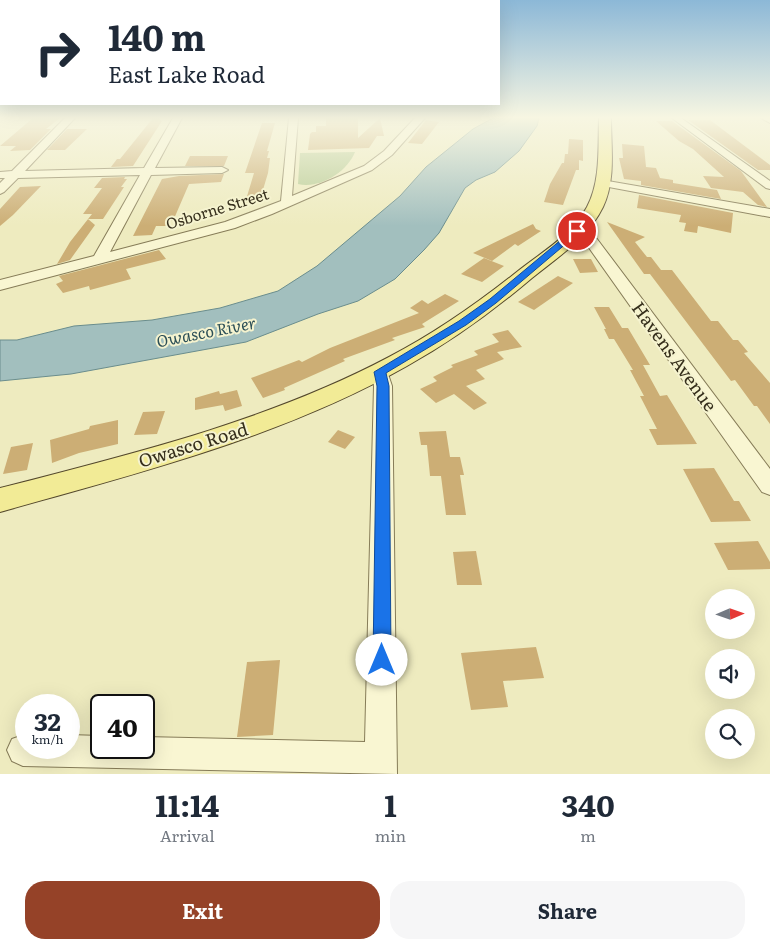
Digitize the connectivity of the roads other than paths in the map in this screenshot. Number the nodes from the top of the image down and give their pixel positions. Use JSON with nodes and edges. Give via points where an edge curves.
{"nodes":[{"id":1,"x":35,"y":154,"type":"edge"},
{"id":2,"x":157,"y":154,"type":"edge"},
{"id":3,"x":290,"y":154,"type":"edge"},
{"id":4,"x":385,"y":154,"type":"edge"},
{"id":5,"x":603,"y":154,"type":"edge"},
{"id":6,"x":726,"y":154,"type":"edge"},
{"id":7,"x":222,"y":170,"type":"dead end"},
{"id":8,"x":148,"y":171,"type":"junction"},
{"id":9,"x":0,"y":175,"type":"edge"},
{"id":10,"x":15,"y":175,"type":"junction"},
{"id":11,"x":602,"y":183,"type":"junction"},
{"id":12,"x":770,"y":186,"type":"edge"},
{"id":13,"x":0,"y":190,"type":"edge"},
{"id":14,"x":287,"y":202,"type":"junction"},
{"id":15,"x":770,"y":213,"type":"edge"},
{"id":16,"x":576,"y":232,"type":"junction"},
{"id":17,"x":100,"y":258,"type":"junction"},
{"id":18,"x":0,"y":285,"type":"edge"},
{"id":19,"x":380,"y":372,"type":"junction"},
{"id":20,"x":770,"y":486,"type":"edge"},
{"id":21,"x":0,"y":500,"type":"edge"},
{"id":22,"x":80,"y":751,"type":"edge"},
{"id":23,"x":381,"y":766,"type":"edge"}],
"edges":[{"from":1,"to":10,"type":"street"},
{"from":2,"to":8,"type":"street"},
{"from":3,"to":14,"type":"street"},
{"from":4,"to":14,"type":"street","name":"Osborne Street","via":[[368,168]]},
{"from":5,"to":11,"type":"main road"},
{"from":6,"to":12,"type":"street"},
{"from":7,"to":8,"type":"street"},
{"from":8,"to":10,"type":"street"},
{"from":8,"to":17,"type":"street"},
{"from":9,"to":10,"type":"street"},
{"from":10,"to":13,"type":"street"},
{"from":11,"to":15,"type":"street"},
{"from":11,"to":16,"type":"main road","via":[[592,212]]},
{"from":14,"to":17,"type":"street","name":"Osborne Street","via":[[230,224]]},
{"from":16,"to":19,"type":"main road","via":[[463,323]]},
{"from":16,"to":20,"type":"street","name":"Havens Avenue","via":[[592,242]]},
{"from":17,"to":18,"type":"street","name":"Osborne Street"},
{"from":19,"to":21,"type":"main road","name":"Owasco Road","via":[[292,411],[232,433]]},
{"from":19,"to":23,"type":"street","via":[[383,386]]},
{"from":22,"to":23,"type":"street","via":[[295,758]]}]}
